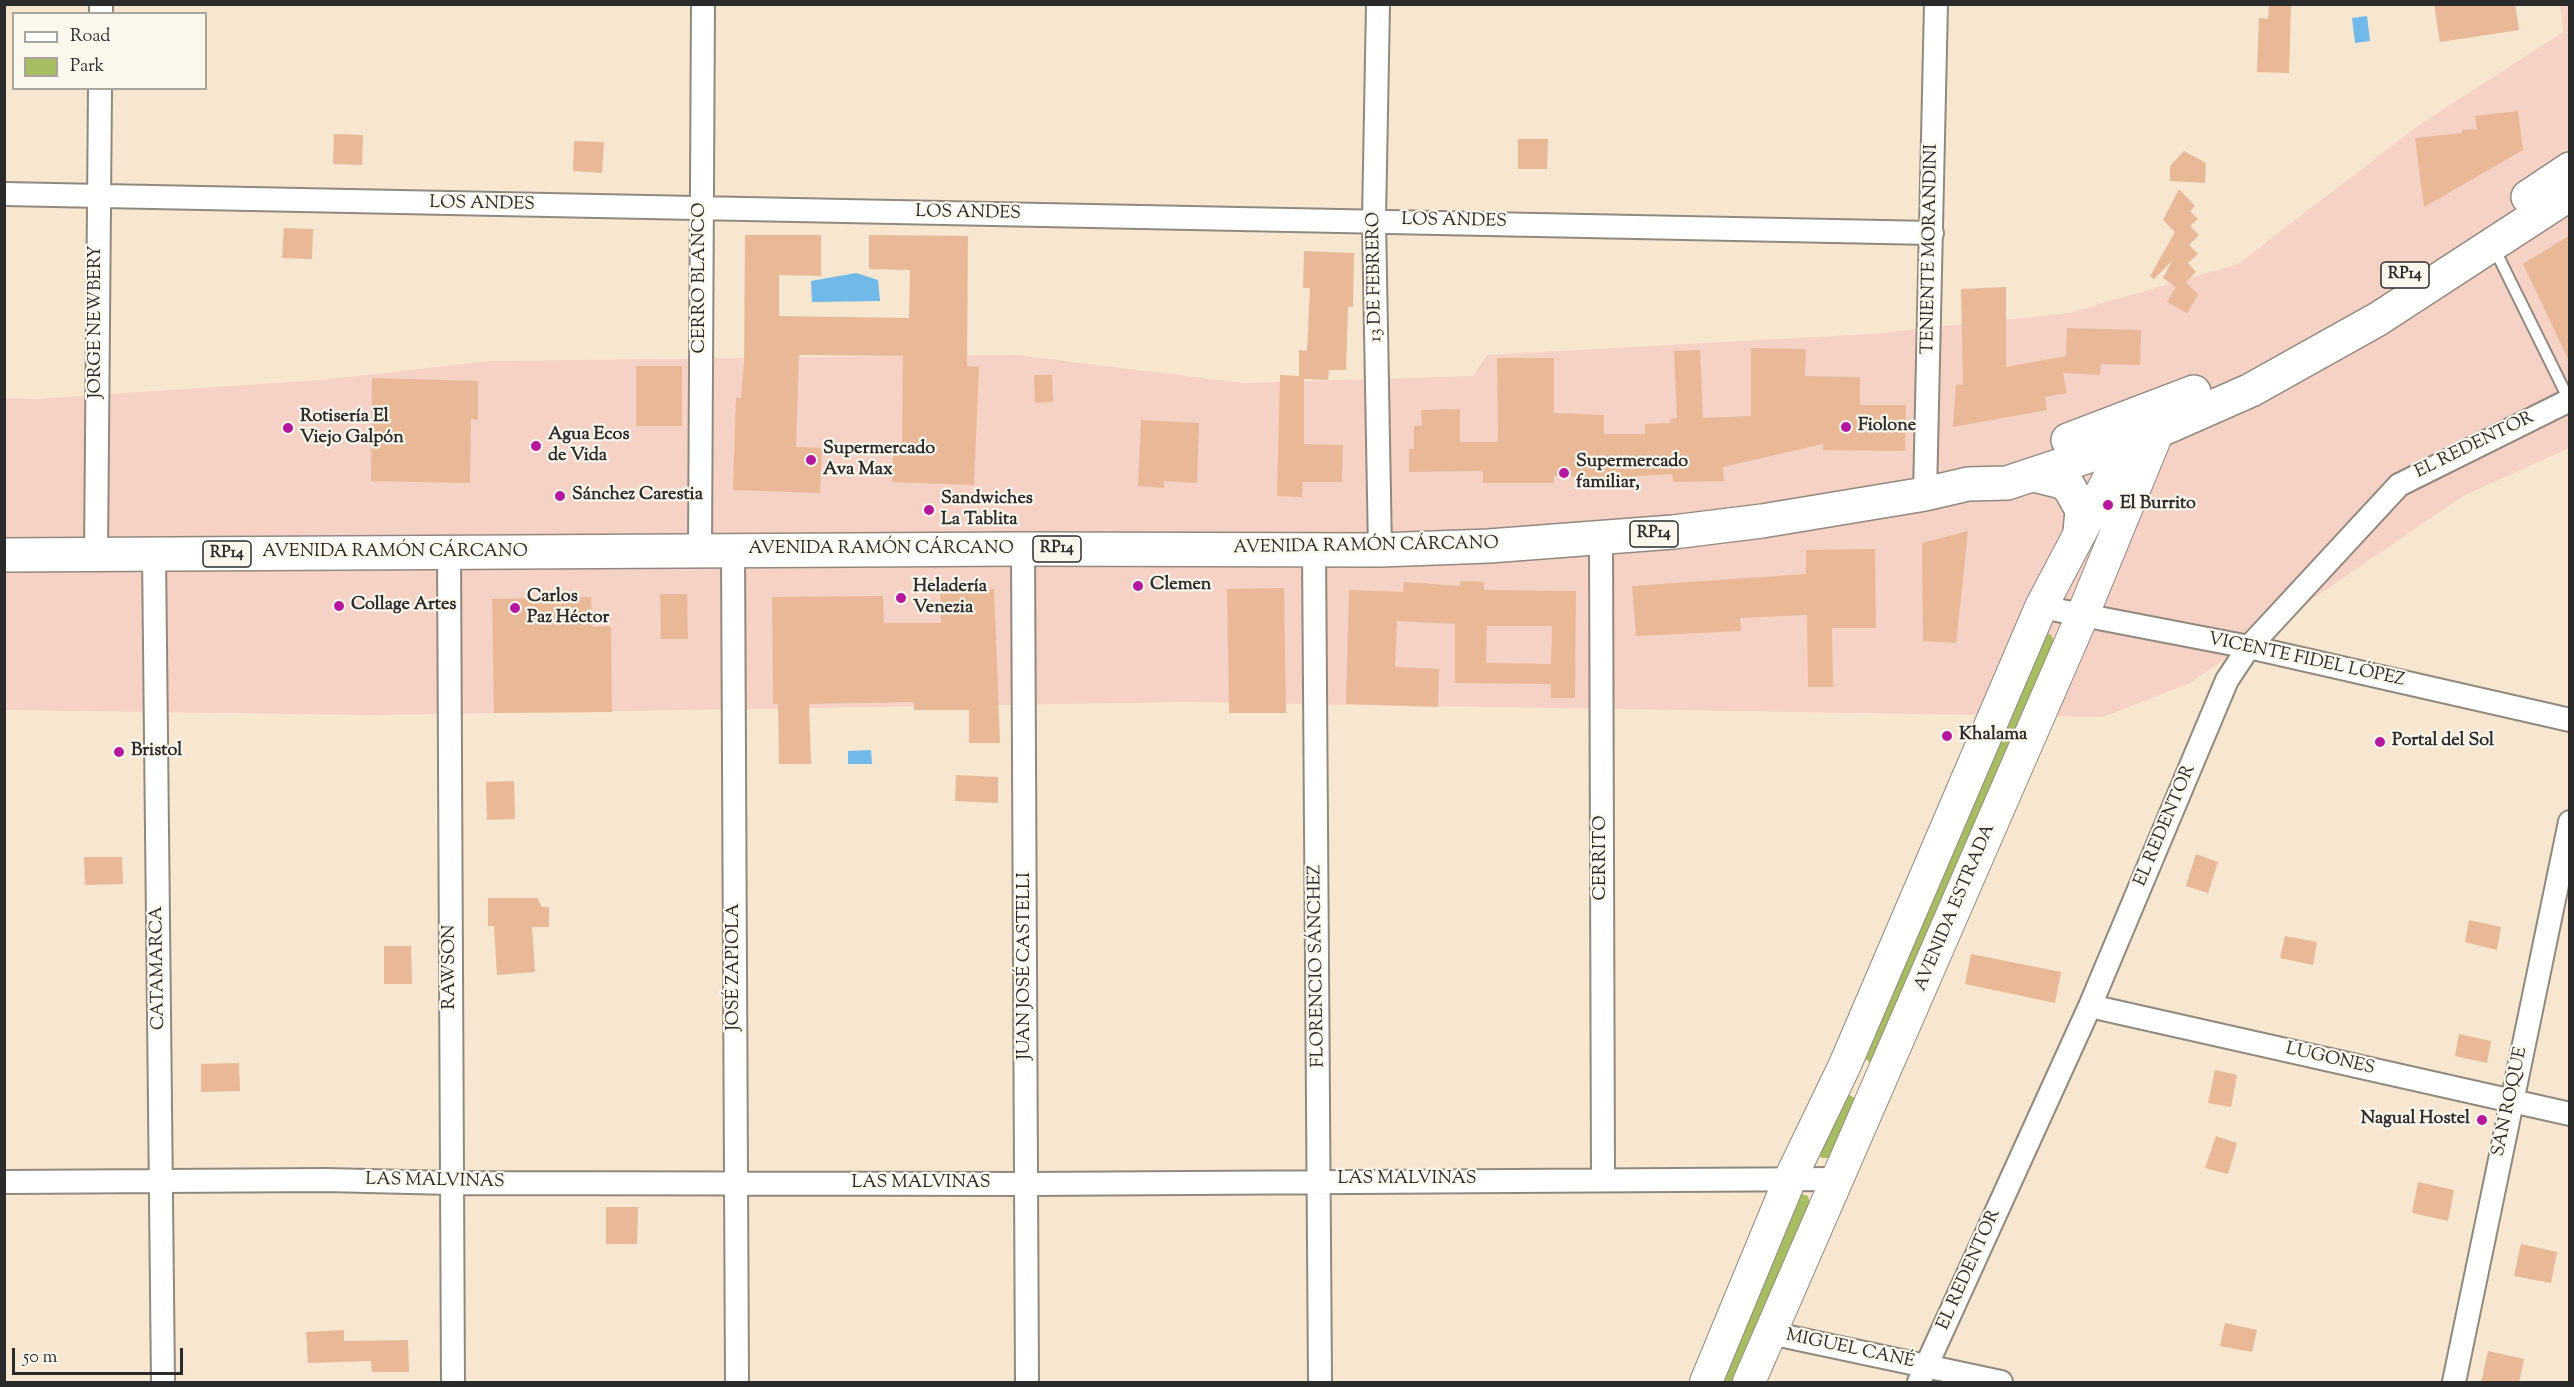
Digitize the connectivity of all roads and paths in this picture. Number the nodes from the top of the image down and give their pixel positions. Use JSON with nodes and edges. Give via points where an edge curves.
{"nodes":[{"id":1,"x":703,"y":4,"type":"edge"},
{"id":2,"x":1378,"y":4,"type":"edge"},
{"id":3,"x":1936,"y":4,"type":"edge"},
{"id":4,"x":100,"y":90,"type":"edge"},
{"id":5,"x":2570,"y":169,"type":"edge"},
{"id":6,"x":4,"y":194,"type":"edge"},
{"id":7,"x":2570,"y":194,"type":"edge"},
{"id":8,"x":98,"y":196,"type":"junction"},
{"id":9,"x":702,"y":210,"type":"junction"},
{"id":10,"x":1374,"y":220,"type":"junction"},
{"id":11,"x":1932,"y":233,"type":"junction"},
{"id":12,"x":2492,"y":245,"type":"junction"},
{"id":13,"x":2236,"y":372,"type":"junction"},
{"id":14,"x":2569,"y":400,"type":"edge"},
{"id":15,"x":2158,"y":431,"type":"junction"},
{"id":16,"x":2127,"y":444,"type":"junction"},
{"id":17,"x":2034,"y":475,"type":"junction"},
{"id":18,"x":1968,"y":484,"type":"junction"},
{"id":19,"x":1925,"y":494,"type":"junction"},
{"id":20,"x":2080,"y":532,"type":"junction"},
{"id":21,"x":1601,"y":538,"type":"junction"},
{"id":22,"x":1023,"y":549,"type":"junction"},
{"id":23,"x":1314,"y":549,"type":"junction"},
{"id":24,"x":1380,"y":550,"type":"junction"},
{"id":25,"x":700,"y":551,"type":"junction"},
{"id":26,"x":733,"y":551,"type":"junction"},
{"id":27,"x":450,"y":552,"type":"junction"},
{"id":28,"x":154,"y":554,"type":"junction"},
{"id":29,"x":4,"y":555,"type":"edge"},
{"id":30,"x":96,"y":555,"type":"junction"},
{"id":31,"x":2041,"y":607,"type":"junction"},
{"id":32,"x":2083,"y":614,"type":"junction"},
{"id":33,"x":2249,"y":647,"type":"junction"},
{"id":34,"x":2570,"y":720,"type":"edge"},
{"id":35,"x":2570,"y":822,"type":"edge"},
{"id":36,"x":2090,"y":1006,"type":"junction"},
{"id":37,"x":1844,"y":1067,"type":"junction"},
{"id":38,"x":1881,"y":1080,"type":"junction"},
{"id":39,"x":2511,"y":1101,"type":"junction"},
{"id":40,"x":2570,"y":1114,"type":"edge"},
{"id":41,"x":1603,"y":1179,"type":"junction"},
{"id":42,"x":1790,"y":1179,"type":"junction"},
{"id":43,"x":1838,"y":1179,"type":"junction"},
{"id":44,"x":162,"y":1180,"type":"junction"},
{"id":45,"x":1320,"y":1181,"type":"junction"},
{"id":46,"x":4,"y":1182,"type":"edge"},
{"id":47,"x":452,"y":1183,"type":"junction"},
{"id":48,"x":736,"y":1184,"type":"junction"},
{"id":49,"x":1028,"y":1184,"type":"junction"},
{"id":50,"x":1770,"y":1333,"type":"junction"},
{"id":51,"x":1923,"y":1374,"type":"edge"},
{"id":52,"x":163,"y":1383,"type":"edge"},
{"id":53,"x":453,"y":1383,"type":"edge"},
{"id":54,"x":737,"y":1383,"type":"edge"},
{"id":55,"x":1027,"y":1383,"type":"edge"},
{"id":56,"x":1320,"y":1383,"type":"edge"},
{"id":57,"x":1706,"y":1383,"type":"edge"},
{"id":58,"x":1749,"y":1383,"type":"edge"},
{"id":59,"x":2001,"y":1383,"type":"edge"},
{"id":60,"x":2454,"y":1383,"type":"edge"}],
"edges":[{"from":1,"to":9,"type":"street","name":"CERRO BLANCO"},
{"from":2,"to":10,"type":"street","name":"13 DE FEBRERO"},
{"from":3,"to":11,"type":"street","name":"TENIENTE MORANDINI"},
{"from":4,"to":8,"type":"street","name":"JORGE NEWBERY"},
{"from":5,"to":13,"type":"main road","name":"AVENIDA RAMÓN CÁRCANO","number":"RP14","via":[[2366,300]]},
{"from":6,"to":8,"type":"street","name":"LOS ANDES"},
{"from":7,"to":12,"type":"main road","name":"AVENIDA RAMÓN CÁRCANO","number":"RP14"},
{"from":8,"to":9,"type":"street","name":"LOS ANDES"},
{"from":8,"to":30,"type":"street","name":"JORGE NEWBERY"},
{"from":9,"to":10,"type":"street","name":"LOS ANDES"},
{"from":9,"to":25,"type":"street","name":"CERRO BLANCO"},
{"from":10,"to":11,"type":"street","name":"LOS ANDES"},
{"from":10,"to":24,"type":"street","name":"13 DE FEBRERO"},
{"from":11,"to":19,"type":"street","name":"TENIENTE MORANDINI"},
{"from":12,"to":14,"type":"lane"},
{"from":12,"to":15,"type":"main road","name":"AVENIDA RAMÓN CÁRCANO","number":"RP14","via":[[2378,319],[2251,390]]},
{"from":13,"to":16,"type":"main road","via":[[2211,395],[2141,426]]},
{"from":13,"to":18,"type":"main road","name":"AVENIDA RAMÓN CÁRCANO","number":"RP14","via":[[2167,403],[2001,463]]},
{"from":14,"to":33,"type":"street","name":"EL REDENTOR","via":[[2399,485]]},
{"from":15,"to":16,"type":"main road","name":"AVENIDA RAMÓN CÁRCANO","number":"RP14"},
{"from":15,"to":32,"type":"main road","name":"AVENIDA ESTRADA"},
{"from":16,"to":17,"type":"main road","name":"AVENIDA RAMÓN CÁRCANO","number":"RP14"},
{"from":16,"to":20,"type":"main road"},
{"from":17,"to":18,"type":"main road","name":"AVENIDA RAMÓN CÁRCANO","number":"RP14","via":[[2007,483]]},
{"from":17,"to":20,"type":"main road","via":[[2069,487],[2082,510]]},
{"from":18,"to":19,"type":"main road","name":"AVENIDA RAMÓN CÁRCANO","number":"RP14"},
{"from":19,"to":21,"type":"main road","name":"AVENIDA RAMÓN CÁRCANO","number":"RP14","via":[[1762,521]]},
{"from":20,"to":31,"type":"main road"},
{"from":21,"to":24,"type":"main road","name":"AVENIDA RAMÓN CÁRCANO","number":"RP14"},
{"from":21,"to":41,"type":"street","name":"CERRITO"},
{"from":22,"to":23,"type":"main road","name":"AVENIDA RAMÓN CÁRCANO","number":"RP14"},
{"from":22,"to":26,"type":"main road","name":"AVENIDA RAMÓN CÁRCANO","number":"RP14"},
{"from":22,"to":49,"type":"street","name":"JUAN JOSÉ CASTELLI"},
{"from":23,"to":24,"type":"main road","name":"AVENIDA RAMÓN CÁRCANO","number":"RP14"},
{"from":23,"to":45,"type":"street","name":"FLORENCIO SÁNCHEZ"},
{"from":25,"to":26,"type":"main road","name":"AVENIDA RAMÓN CÁRCANO","number":"RP14"},
{"from":25,"to":27,"type":"main road","name":"AVENIDA RAMÓN CÁRCANO","number":"RP14"},
{"from":26,"to":48,"type":"street","name":"JOSÉ ZAPIOLA"},
{"from":27,"to":28,"type":"main road","name":"AVENIDA RAMÓN CÁRCANO","number":"RP14"},
{"from":27,"to":47,"type":"street","name":"RAWSON"},
{"from":28,"to":30,"type":"main road","name":"AVENIDA RAMÓN CÁRCANO","number":"RP14"},
{"from":28,"to":44,"type":"street","name":"CATAMARCA"},
{"from":29,"to":30,"type":"main road","name":"AVENIDA RAMÓN CÁRCANO","number":"RP14"},
{"from":31,"to":32,"type":"street","name":"VICENTE FIDEL LÓPEZ"},
{"from":31,"to":37,"type":"main road"},
{"from":32,"to":33,"type":"street","name":"VICENTE FIDEL LÓPEZ"},
{"from":32,"to":38,"type":"main road","name":"AVENIDA ESTRADA"},
{"from":33,"to":34,"type":"street","name":"VICENTE FIDEL LÓPEZ"},
{"from":33,"to":36,"type":"street","name":"EL REDENTOR","via":[[2228,680]]},
{"from":35,"to":39,"type":"street","name":"SAN ROQUE"},
{"from":36,"to":39,"type":"street","name":"LUGONES"},
{"from":36,"to":51,"type":"street","name":"EL REDENTOR"},
{"from":37,"to":38,"type":"street"},
{"from":37,"to":42,"type":"main road"},
{"from":38,"to":43,"type":"main road","name":"AVENIDA ESTRADA"},
{"from":39,"to":40,"type":"street","name":"LUGONES"},
{"from":39,"to":60,"type":"street","name":"SAN ROQUE"},
{"from":41,"to":42,"type":"street","name":"LAS MALVINAS"},
{"from":41,"to":45,"type":"street","name":"LAS MALVINAS"},
{"from":42,"to":43,"type":"street","name":"LAS MALVINAS"},
{"from":42,"to":57,"type":"main road"},
{"from":43,"to":50,"type":"main road","name":"AVENIDA ESTRADA"},
{"from":44,"to":46,"type":"street","name":"LAS MALVINAS"},
{"from":44,"to":47,"type":"street","name":"LAS MALVINAS"},
{"from":44,"to":52,"type":"street","name":"CATAMARCA"},
{"from":45,"to":49,"type":"street","name":"LAS MALVINAS"},
{"from":45,"to":56,"type":"street","name":"FLORENCIO SÁNCHEZ"},
{"from":47,"to":48,"type":"street","name":"LAS MALVINAS"},
{"from":47,"to":53,"type":"street","name":"RAWSON"},
{"from":48,"to":49,"type":"street","name":"LAS MALVINAS"},
{"from":48,"to":54,"type":"street","name":"JOSÉ ZAPIOLA"},
{"from":49,"to":55,"type":"street","name":"JUAN JOSÉ CASTELLI"},
{"from":50,"to":51,"type":"street","name":"MIGUEL CANÉ"},
{"from":50,"to":58,"type":"main road","name":"AVENIDA ESTRADA"},
{"from":51,"to":59,"type":"street","name":"MIGUEL CANÉ"}]}
